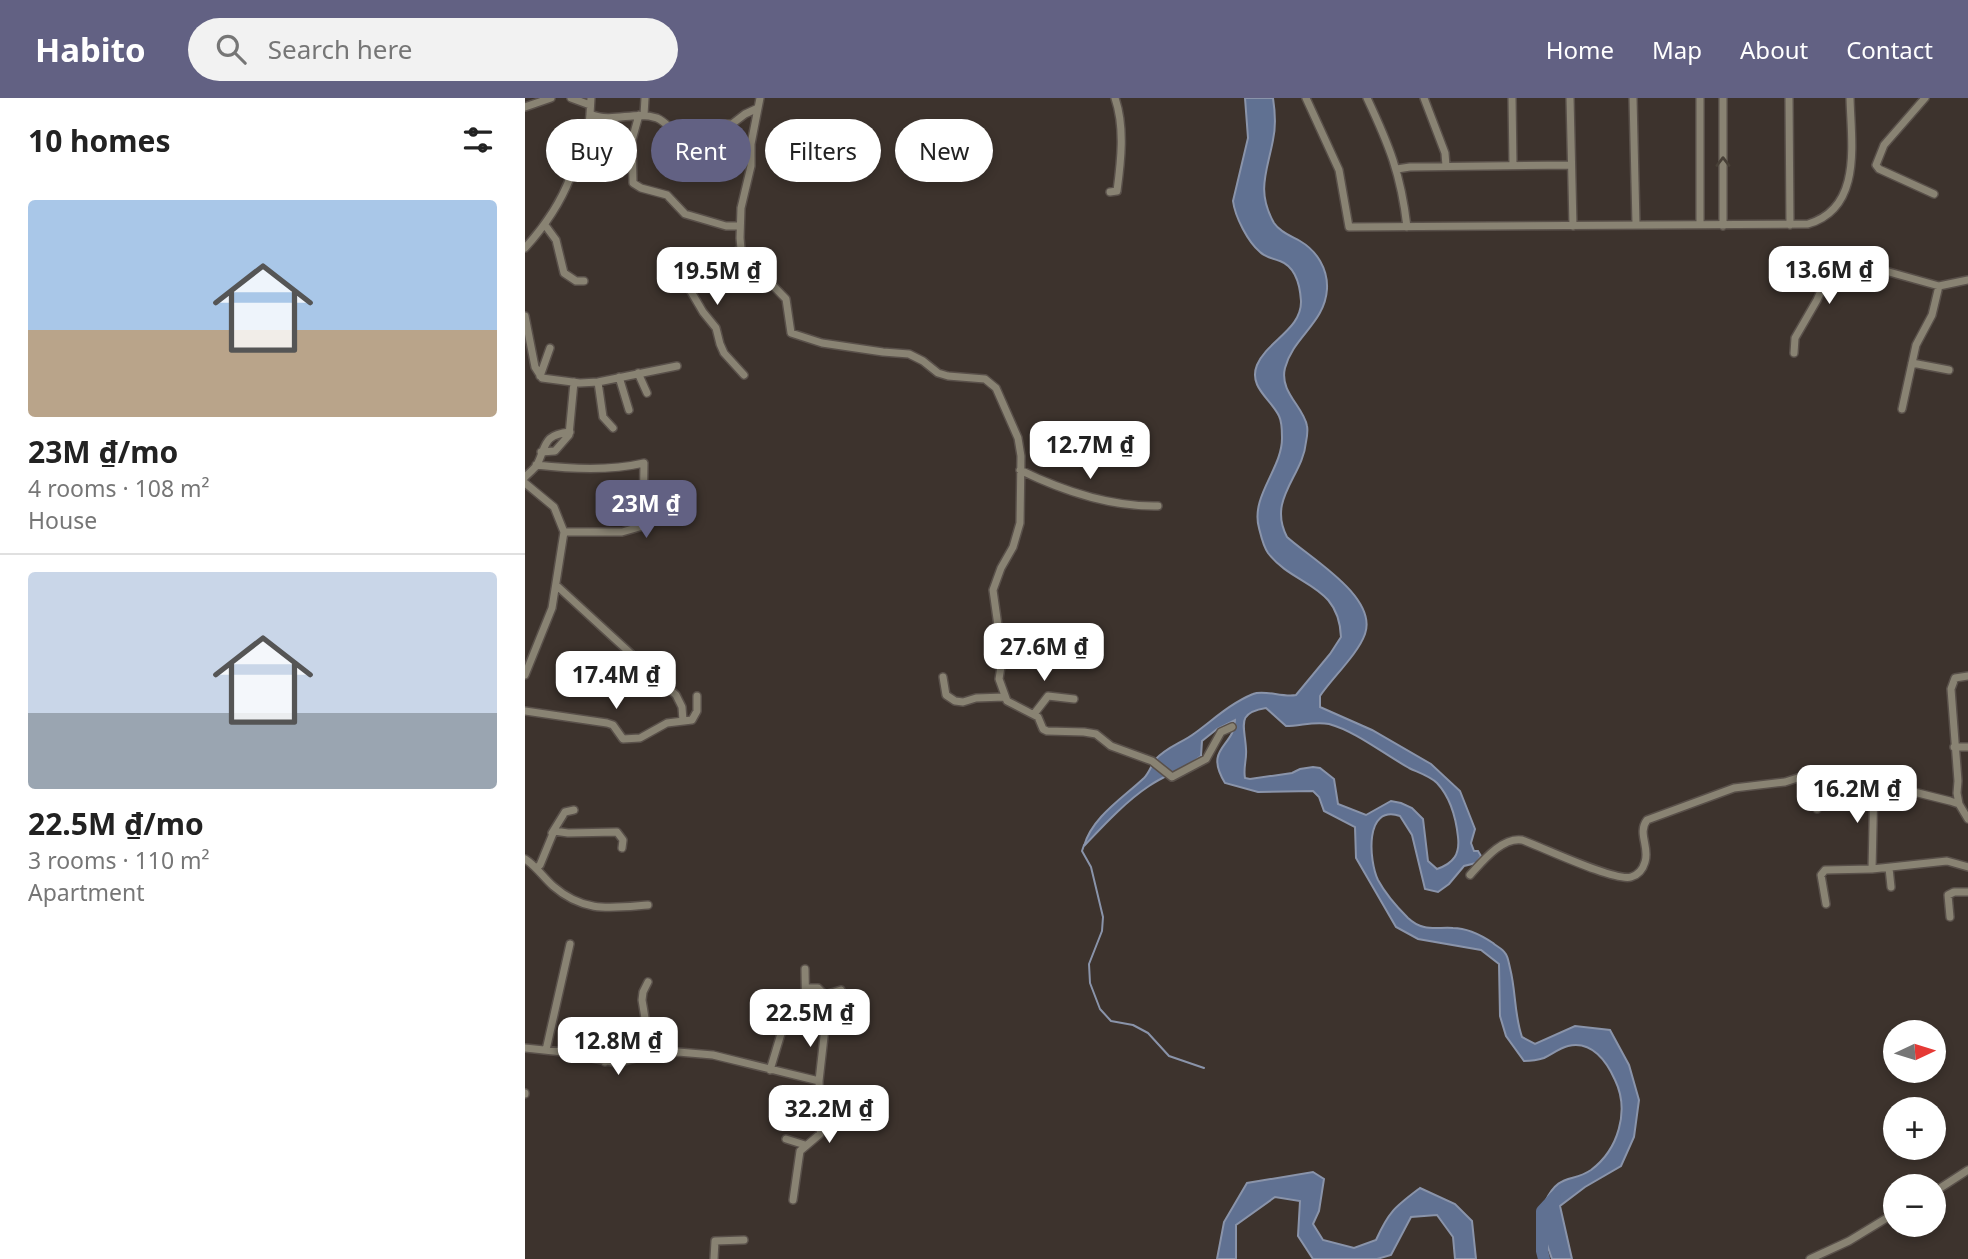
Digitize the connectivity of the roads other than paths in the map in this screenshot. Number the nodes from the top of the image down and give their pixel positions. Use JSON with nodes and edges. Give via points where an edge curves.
{"nodes":[{"id":1,"x":551,"y":98,"type":"edge"},
{"id":2,"x":571,"y":98,"type":"edge"},
{"id":3,"x":645,"y":98,"type":"edge"},
{"id":4,"x":760,"y":98,"type":"edge"},
{"id":5,"x":1115,"y":98,"type":"edge"},
{"id":6,"x":1306,"y":98,"type":"edge"},
{"id":7,"x":1367,"y":98,"type":"edge"},
{"id":8,"x":1424,"y":98,"type":"edge"},
{"id":9,"x":1512,"y":98,"type":"edge"},
{"id":10,"x":1570,"y":98,"type":"edge"},
{"id":11,"x":1633,"y":98,"type":"edge"},
{"id":12,"x":1700,"y":98,"type":"edge"},
{"id":13,"x":1723,"y":98,"type":"edge"},
{"id":14,"x":1789,"y":98,"type":"edge"},
{"id":15,"x":1850,"y":98,"type":"edge"},
{"id":16,"x":1925,"y":98,"type":"edge"},
{"id":17,"x":591,"y":102,"type":"edge"},
{"id":18,"x":525,"y":107,"type":"edge"},
{"id":19,"x":758,"y":108,"type":"junction"},
{"id":20,"x":590,"y":114,"type":"junction"},
{"id":21,"x":642,"y":115,"type":"junction"},
{"id":22,"x":1513,"y":165,"type":"junction"},
{"id":23,"x":1571,"y":165,"type":"junction"},
{"id":24,"x":1446,"y":166,"type":"junction"},
{"id":25,"x":1397,"y":169,"type":"junction"},
{"id":26,"x":1110,"y":192,"type":"dead end"},
{"id":27,"x":1934,"y":194,"type":"dead end"},
{"id":28,"x":1636,"y":224,"type":"junction"},
{"id":29,"x":1700,"y":224,"type":"junction"},
{"id":30,"x":545,"y":225,"type":"junction"},
{"id":31,"x":1790,"y":225,"type":"junction"},
{"id":32,"x":739,"y":226,"type":"junction"},
{"id":33,"x":1573,"y":226,"type":"junction"},
{"id":34,"x":1723,"y":226,"type":"junction"},
{"id":35,"x":1407,"y":227,"type":"junction"},
{"id":36,"x":525,"y":248,"type":"edge"},
{"id":37,"x":741,"y":249,"type":"junction"},
{"id":38,"x":1968,"y":280,"type":"edge"},
{"id":39,"x":584,"y":281,"type":"dead end"},
{"id":40,"x":1939,"y":286,"type":"junction"},
{"id":41,"x":525,"y":316,"type":"edge"},
{"id":42,"x":550,"y":348,"type":"dead end"},
{"id":43,"x":1794,"y":352,"type":"dead end"},
{"id":44,"x":1912,"y":363,"type":"junction"},
{"id":45,"x":677,"y":366,"type":"dead end"},
{"id":46,"x":1948,"y":370,"type":"dead end"},
{"id":47,"x":638,"y":373,"type":"junction"},
{"id":48,"x":744,"y":375,"type":"dead end"},
{"id":49,"x":540,"y":376,"type":"junction"},
{"id":50,"x":619,"y":377,"type":"junction"},
{"id":51,"x":574,"y":382,"type":"junction"},
{"id":52,"x":598,"y":382,"type":"junction"},
{"id":53,"x":647,"y":393,"type":"dead end"},
{"id":54,"x":1902,"y":409,"type":"dead end"},
{"id":55,"x":629,"y":410,"type":"dead end"},
{"id":56,"x":613,"y":428,"type":"dead end"},
{"id":57,"x":570,"y":432,"type":"junction"},
{"id":58,"x":541,"y":452,"type":"junction"},
{"id":59,"x":537,"y":465,"type":"junction"},
{"id":60,"x":1020,"y":470,"type":"junction"},
{"id":61,"x":525,"y":480,"type":"edge"},
{"id":62,"x":1158,"y":506,"type":"dead end"},
{"id":63,"x":564,"y":532,"type":"junction"},
{"id":64,"x":556,"y":586,"type":"junction"},
{"id":65,"x":1073,"y":634,"type":"dead end"},
{"id":66,"x":1003,"y":644,"type":"junction"},
{"id":67,"x":525,"y":676,"type":"edge"},
{"id":68,"x":1968,"y":676,"type":"edge"},
{"id":69,"x":943,"y":677,"type":"dead end"},
{"id":70,"x":697,"y":696,"type":"dead end"},
{"id":71,"x":1006,"y":697,"type":"junction"},
{"id":72,"x":1074,"y":699,"type":"dead end"},
{"id":73,"x":525,"y":711,"type":"edge"},
{"id":74,"x":1034,"y":714,"type":"junction"},
{"id":75,"x":683,"y":721,"type":"junction"},
{"id":76,"x":1232,"y":727,"type":"dead end"},
{"id":77,"x":1954,"y":747,"type":"junction"},
{"id":78,"x":1968,"y":747,"type":"edge"},
{"id":79,"x":1819,"y":776,"type":"junction"},
{"id":80,"x":1968,"y":778,"type":"edge"},
{"id":81,"x":1958,"y":780,"type":"junction"},
{"id":82,"x":1874,"y":782,"type":"junction"},
{"id":83,"x":1959,"y":804,"type":"junction"},
{"id":84,"x":1817,"y":809,"type":"dead end"},
{"id":85,"x":574,"y":810,"type":"dead end"},
{"id":86,"x":1968,"y":820,"type":"edge"},
{"id":87,"x":552,"y":833,"type":"junction"},
{"id":88,"x":622,"y":848,"type":"dead end"},
{"id":89,"x":525,"y":859,"type":"edge"},
{"id":90,"x":1968,"y":866,"type":"edge"},
{"id":91,"x":1889,"y":867,"type":"junction"},
{"id":92,"x":536,"y":868,"type":"junction"},
{"id":93,"x":1872,"y":869,"type":"junction"},
{"id":94,"x":1470,"y":875,"type":"dead end"},
{"id":95,"x":1891,"y":887,"type":"dead end"},
{"id":96,"x":1968,"y":892,"type":"edge"},
{"id":97,"x":1826,"y":904,"type":"dead end"},
{"id":98,"x":648,"y":905,"type":"dead end"},
{"id":99,"x":1950,"y":917,"type":"dead end"},
{"id":100,"x":570,"y":944,"type":"dead end"},
{"id":101,"x":805,"y":969,"type":"dead end"},
{"id":102,"x":648,"y":982,"type":"dead end"},
{"id":103,"x":806,"y":988,"type":"junction"},
{"id":104,"x":841,"y":990,"type":"dead end"},
{"id":105,"x":827,"y":1019,"type":"dead end"},
{"id":106,"x":612,"y":1029,"type":"dead end"},
{"id":107,"x":525,"y":1048,"type":"edge"},
{"id":108,"x":546,"y":1050,"type":"junction"},
{"id":109,"x":651,"y":1054,"type":"junction"},
{"id":110,"x":605,"y":1062,"type":"junction"},
{"id":111,"x":770,"y":1070,"type":"junction"},
{"id":112,"x":819,"y":1081,"type":"junction"},
{"id":113,"x":786,"y":1139,"type":"dead end"},
{"id":114,"x":805,"y":1145,"type":"junction"},
{"id":115,"x":1968,"y":1170,"type":"edge"},
{"id":116,"x":1946,"y":1184,"type":"edge"},
{"id":117,"x":793,"y":1200,"type":"dead end"},
{"id":118,"x":1883,"y":1220,"type":"edge"},
{"id":119,"x":744,"y":1240,"type":"dead end"},
{"id":120,"x":714,"y":1259,"type":"edge"},
{"id":121,"x":1810,"y":1259,"type":"edge"}],
"edges":[{"from":1,"to":18,"type":"street"},
{"from":2,"to":17,"type":"street"},
{"from":3,"to":21,"type":"street"},
{"from":4,"to":19,"type":"street"},
{"from":5,"to":26,"type":"street","via":[[1120,167],[1117,191]]},
{"from":6,"to":35,"type":"street","via":[[1339,170],[1349,228]]},
{"from":7,"to":25,"type":"street"},
{"from":8,"to":24,"type":"street"},
{"from":9,"to":22,"type":"street"},
{"from":10,"to":23,"type":"street"},
{"from":11,"to":28,"type":"street"},
{"from":12,"to":29,"type":"street"},
{"from":34,"to":13,"type":"street","one_way":true},
{"from":14,"to":31,"type":"street"},
{"from":15,"to":31,"type":"street","via":[[1850,174],[1840,201],[1821,220]]},
{"from":16,"to":27,"type":"street","via":[[1884,145],[1876,164]]},
{"from":17,"to":20,"type":"street"},
{"from":19,"to":21,"type":"street","via":[[733,124],[712,124],[682,135],[659,119]]},
{"from":19,"to":32,"type":"street"},
{"from":20,"to":21,"type":"street","via":[[617,119]]},
{"from":20,"to":30,"type":"street","via":[[572,174]]},
{"from":21,"to":32,"type":"street","via":[[632,140],[633,183],[667,195],[685,214]]},
{"from":22,"to":23,"type":"street"},
{"from":22,"to":24,"type":"street"},
{"from":23,"to":33,"type":"street"},
{"from":24,"to":25,"type":"street"},
{"from":25,"to":35,"type":"street"},
{"from":28,"to":29,"type":"street"},
{"from":28,"to":33,"type":"street"},
{"from":29,"to":34,"type":"street"},
{"from":30,"to":36,"type":"street"},
{"from":30,"to":39,"type":"street","via":[[557,240],[564,273]]},
{"from":31,"to":34,"type":"street"},
{"from":32,"to":37,"type":"street"},
{"from":33,"to":35,"type":"street"},
{"from":37,"to":48,"type":"street","via":[[686,283],[716,328],[724,353]]},
{"from":37,"to":60,"type":"street","via":[[786,299],[790,333],[909,354],[938,373],[991,383],[1018,438]]},
{"from":38,"to":40,"type":"street"},
{"from":40,"to":43,"type":"street","via":[[1864,265],[1837,263],[1795,338]]},
{"from":40,"to":44,"type":"street"},
{"from":41,"to":49,"type":"street"},
{"from":42,"to":49,"type":"street"},
{"from":44,"to":46,"type":"street"},
{"from":44,"to":54,"type":"street"},
{"from":45,"to":47,"type":"street"},
{"from":47,"to":50,"type":"street"},
{"from":47,"to":53,"type":"street"},
{"from":49,"to":51,"type":"street"},
{"from":50,"to":52,"type":"street"},
{"from":50,"to":55,"type":"street"},
{"from":51,"to":52,"type":"street"},
{"from":51,"to":57,"type":"street"},
{"from":52,"to":56,"type":"street","via":[[603,417]]},
{"from":57,"to":58,"type":"street","via":[[550,437]]},
{"from":57,"to":58,"type":"street","via":[[555,451]]},
{"from":58,"to":59,"type":"street"},
{"from":59,"to":61,"type":"street"},
{"from":59,"to":63,"type":"street","via":[[601,468],[644,463],[643,526]]},
{"from":60,"to":62,"type":"street","via":[[1109,502]]},
{"from":60,"to":66,"type":"street","via":[[1019,529],[993,590]]},
{"from":61,"to":63,"type":"street","via":[[554,507]]},
{"from":63,"to":64,"type":"street"},
{"from":64,"to":67,"type":"street","via":[[549,620]]},
{"from":64,"to":75,"type":"street","via":[[676,695]]},
{"from":65,"to":66,"type":"street","via":[[1027,645]]},
{"from":66,"to":71,"type":"street","via":[[999,679]]},
{"from":68,"to":77,"type":"street","via":[[1955,678],[1951,684]]},
{"from":69,"to":71,"type":"street","via":[[946,695],[955,701]]},
{"from":70,"to":75,"type":"street","via":[[694,718]]},
{"from":71,"to":74,"type":"street","via":[[1010,704]]},
{"from":72,"to":74,"type":"street","via":[[1048,696]]},
{"from":73,"to":75,"type":"street","via":[[607,723],[623,739],[640,738],[667,723]]},
{"from":74,"to":76,"type":"street","via":[[1047,731],[1091,733],[1151,761],[1169,776],[1206,759],[1221,732]]},
{"from":77,"to":78,"type":"street"},
{"from":77,"to":81,"type":"street"},
{"from":79,"to":82,"type":"street"},
{"from":79,"to":84,"type":"street"},
{"from":79,"to":94,"type":"street","via":[[1734,788],[1647,820],[1642,830],[1647,854],[1641,871],[1633,877],[1594,869],[1515,839],[1486,857]]},
{"from":80,"to":81,"type":"street"},
{"from":81,"to":83,"type":"street"},
{"from":82,"to":83,"type":"street"},
{"from":82,"to":93,"type":"street"},
{"from":83,"to":86,"type":"street"},
{"from":85,"to":87,"type":"street","via":[[565,812]]},
{"from":87,"to":88,"type":"street","via":[[617,832]]},
{"from":87,"to":92,"type":"street"},
{"from":89,"to":92,"type":"street"},
{"from":90,"to":91,"type":"street","via":[[1947,861]]},
{"from":91,"to":93,"type":"street"},
{"from":91,"to":95,"type":"street"},
{"from":92,"to":98,"type":"street","via":[[562,894],[582,905]]},
{"from":93,"to":97,"type":"street","via":[[1822,871]]},
{"from":96,"to":99,"type":"street","via":[[1948,895]]},
{"from":100,"to":108,"type":"street"},
{"from":101,"to":103,"type":"street"},
{"from":102,"to":109,"type":"street","via":[[642,1000]]},
{"from":103,"to":104,"type":"street","via":[[818,988],[825,995]]},
{"from":103,"to":111,"type":"street","via":[[805,1025],[783,1027]]},
{"from":105,"to":112,"type":"street"},
{"from":106,"to":110,"type":"street","via":[[606,1037]]},
{"from":107,"to":108,"type":"street"},
{"from":108,"to":110,"type":"street"},
{"from":109,"to":110,"type":"street"},
{"from":109,"to":111,"type":"street","via":[[713,1055]]},
{"from":111,"to":112,"type":"street"},
{"from":112,"to":114,"type":"street","via":[[820,1134]]},
{"from":113,"to":114,"type":"street"},
{"from":114,"to":117,"type":"street","via":[[800,1151]]},
{"from":115,"to":116,"type":"street"},
{"from":118,"to":121,"type":"street"},
{"from":119,"to":120,"type":"street","via":[[715,1241]]}]}
